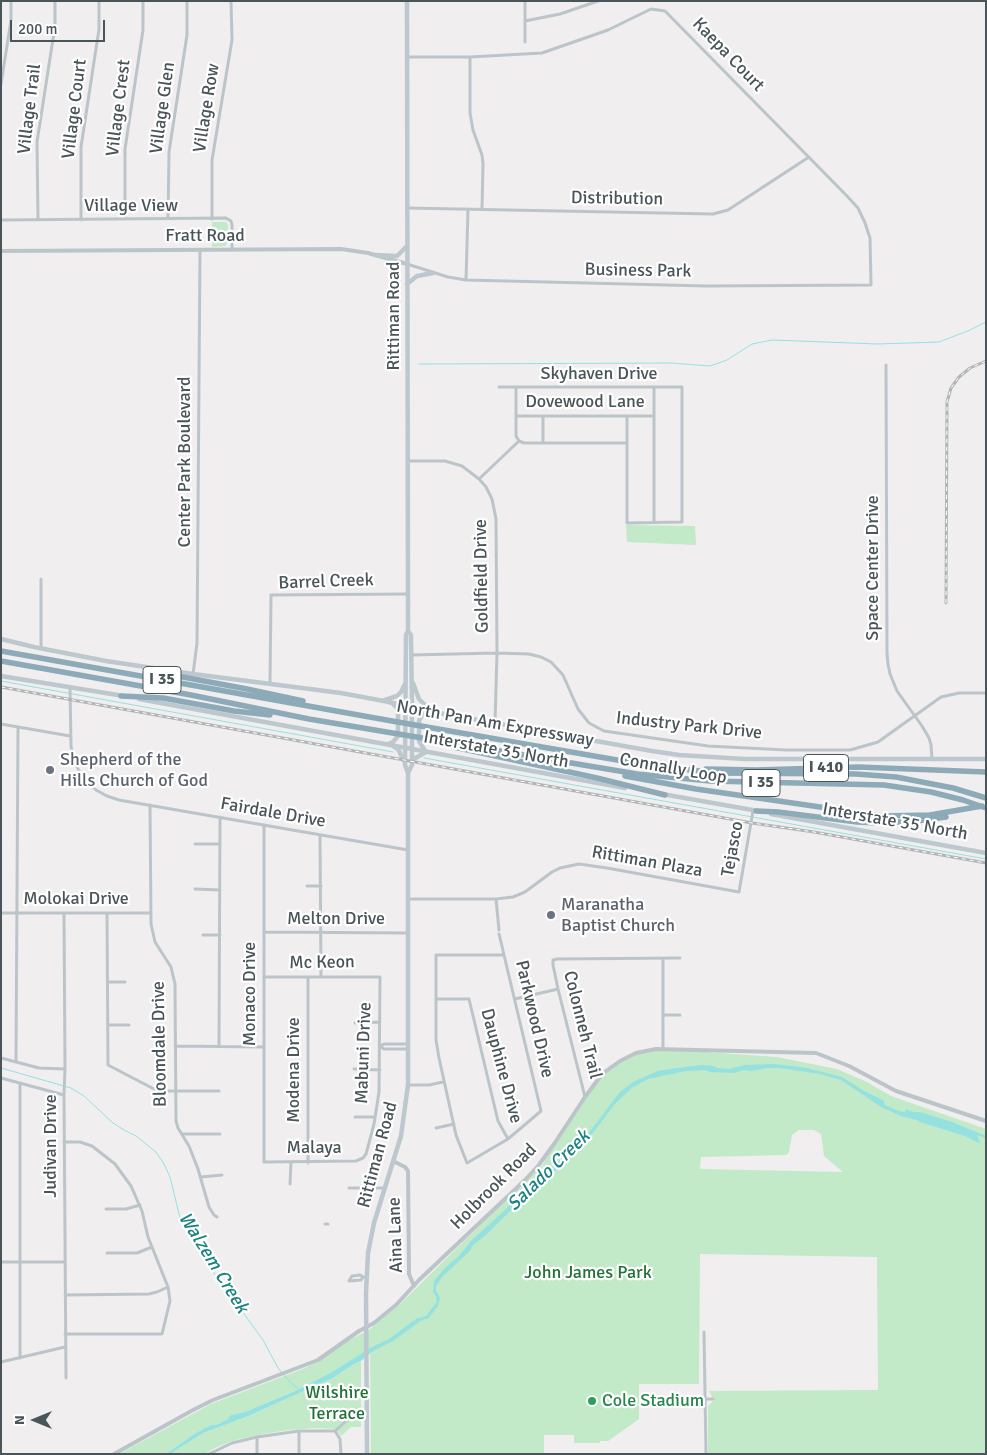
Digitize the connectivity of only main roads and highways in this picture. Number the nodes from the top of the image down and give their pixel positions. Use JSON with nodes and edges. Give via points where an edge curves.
{"nodes":[{"id":1,"x":407,"y":1,"type":"edge"},
{"id":2,"x":408,"y":246,"type":"junction"},
{"id":3,"x":375,"y":255,"type":"road end"},
{"id":4,"x":434,"y":272,"type":"road end"},
{"id":5,"x":408,"y":284,"type":"junction"},
{"id":6,"x":408,"y":631,"type":"junction"},
{"id":7,"x":1,"y":639,"type":"edge"},
{"id":8,"x":1,"y":651,"type":"edge"},
{"id":9,"x":1,"y":661,"type":"edge"},
{"id":10,"x":161,"y":669,"type":"junction"},
{"id":11,"x":1,"y":676,"type":"edge"},
{"id":12,"x":411,"y":677,"type":"junction"},
{"id":13,"x":406,"y":680,"type":"junction"},
{"id":14,"x":121,"y":696,"type":"junction"},
{"id":15,"x":384,"y":700,"type":"junction"},
{"id":16,"x":392,"y":703,"type":"junction"},
{"id":17,"x":406,"y":706,"type":"junction"},
{"id":18,"x":412,"y":707,"type":"junction"},
{"id":19,"x":324,"y":708,"type":"junction"},
{"id":20,"x":431,"y":711,"type":"junction"},
{"id":21,"x":309,"y":719,"type":"junction"},
{"id":22,"x":424,"y":738,"type":"junction"},
{"id":23,"x":387,"y":744,"type":"junction"},
{"id":24,"x":406,"y":748,"type":"junction"},
{"id":25,"x":412,"y":749,"type":"junction"},
{"id":26,"x":426,"y":752,"type":"junction"},
{"id":27,"x":535,"y":757,"type":"junction"},
{"id":28,"x":986,"y":759,"type":"edge"},
{"id":29,"x":412,"y":760,"type":"junction"},
{"id":30,"x":405,"y":765,"type":"junction"},
{"id":31,"x":667,"y":768,"type":"junction"},
{"id":32,"x":986,"y":772,"type":"edge"},
{"id":33,"x":408,"y":773,"type":"junction"},
{"id":34,"x":665,"y":795,"type":"junction"},
{"id":35,"x":986,"y":797,"type":"edge"},
{"id":36,"x":986,"y":807,"type":"edge"},
{"id":37,"x":754,"y":814,"type":"junction"},
{"id":38,"x":939,"y":816,"type":"junction"},
{"id":39,"x":986,"y":853,"type":"edge"},
{"id":40,"x":367,"y":1454,"type":"edge"}],
"edges":[{"from":1,"to":2,"type":"main road","name":"Rittiman Road"},
{"from":2,"to":3,"type":"main road","via":[[397,256]]},
{"from":2,"to":5,"type":"main road","name":"Rittiman Road"},
{"from":4,"to":5,"type":"main road","via":[[417,276]]},
{"from":5,"to":6,"type":"main road","name":"Rittiman Road"},
{"from":6,"to":12,"type":"main road","name":"Rittiman Road","via":[[411,635]]},
{"from":6,"to":13,"type":"main road","name":"Rittiman Road"},
{"from":7,"to":10,"type":"main road","name":"Interstate 35 North"},
{"from":8,"to":19,"type":"highway","name":"North Pan Am Expressway","number":"I 35"},
{"from":9,"to":21,"type":"highway","name":"North Pan Am Expressway","number":"I 35"},
{"from":10,"to":15,"type":"main road","name":"Interstate 35 North"},
{"from":10,"to":19,"type":"highway","via":[[172,675],[265,692]]},
{"from":11,"to":14,"type":"main road","name":"Interstate 35 North","via":[[70,692]]},
{"from":12,"to":18,"type":"main road","name":"Rittiman Road"},
{"from":12,"to":20,"type":"main road","via":[[417,695]]},
{"from":13,"to":15,"type":"main road","via":[[397,696]]},
{"from":13,"to":17,"type":"main road","name":"Rittiman Road"},
{"from":14,"to":21,"type":"highway","via":[[162,698],[234,711]]},
{"from":14,"to":23,"type":"main road","name":"Interstate 35 North"},
{"from":15,"to":16,"type":"main road","name":"Interstate 35 North"},
{"from":16,"to":17,"type":"main road","name":"Interstate 35 North"},
{"from":16,"to":23,"type":"main road","via":[[398,712],[398,736]]},
{"from":17,"to":18,"type":"main road","name":"Interstate 35 North"},
{"from":17,"to":24,"type":"main road","name":"Rittiman Road"},
{"from":18,"to":20,"type":"main road","name":"Interstate 35 North"},
{"from":18,"to":25,"type":"main road","name":"Rittiman Road"},
{"from":19,"to":31,"type":"highway","name":"North Pan Am Expressway","number":"I 35"},
{"from":20,"to":26,"type":"main road","via":[[423,713],[419,721],[420,744]]},
{"from":20,"to":28,"type":"main road","name":"Interstate 35 North","via":[[679,755],[745,759]]},
{"from":21,"to":22,"type":"highway","name":"North Pan Am Expressway","number":"I 35"},
{"from":22,"to":27,"type":"highway","name":"North Pan Am Expressway","number":"I 35"},
{"from":22,"to":34,"type":"highway","via":[[446,746]]},
{"from":23,"to":24,"type":"main road","name":"Interstate 35 North"},
{"from":23,"to":30,"type":"main road","via":[[398,749]]},
{"from":24,"to":25,"type":"main road","name":"Interstate 35 North"},
{"from":24,"to":30,"type":"main road","name":"Rittiman Road"},
{"from":25,"to":26,"type":"main road","name":"Interstate 35 North"},
{"from":25,"to":29,"type":"main road","name":"Rittiman Road"},
{"from":26,"to":29,"type":"main road"},
{"from":26,"to":34,"type":"main road","name":"Interstate 35 North"},
{"from":27,"to":36,"type":"highway","name":"North Pan Am Expressway","number":"I 35","via":[[683,779],[884,785],[931,792]]},
{"from":27,"to":38,"type":"highway","name":"Connally Loop","number":"I 410","via":[[696,789],[850,812]]},
{"from":29,"to":33,"type":"main road","name":"Rittiman Road"},
{"from":30,"to":33,"type":"main road","name":"Rittiman Road"},
{"from":31,"to":32,"type":"highway","name":"Connally Loop","number":"I 410","via":[[858,767]]},
{"from":31,"to":35,"type":"highway","name":"North Pan Am Expressway","number":"I 35","via":[[718,773],[877,775],[908,778]]},
{"from":33,"to":40,"type":"main road","name":"Rittiman Road","via":[[408,1085],[401,1136],[371,1237],[365,1277]]},
{"from":34,"to":37,"type":"main road","name":"Interstate 35 North"},
{"from":36,"to":38,"type":"highway","name":"Connally Loop","number":"I 410"},
{"from":37,"to":38,"type":"highway","via":[[778,812],[870,823],[901,823]]},
{"from":37,"to":39,"type":"main road","name":"Interstate 35 North"}]}
